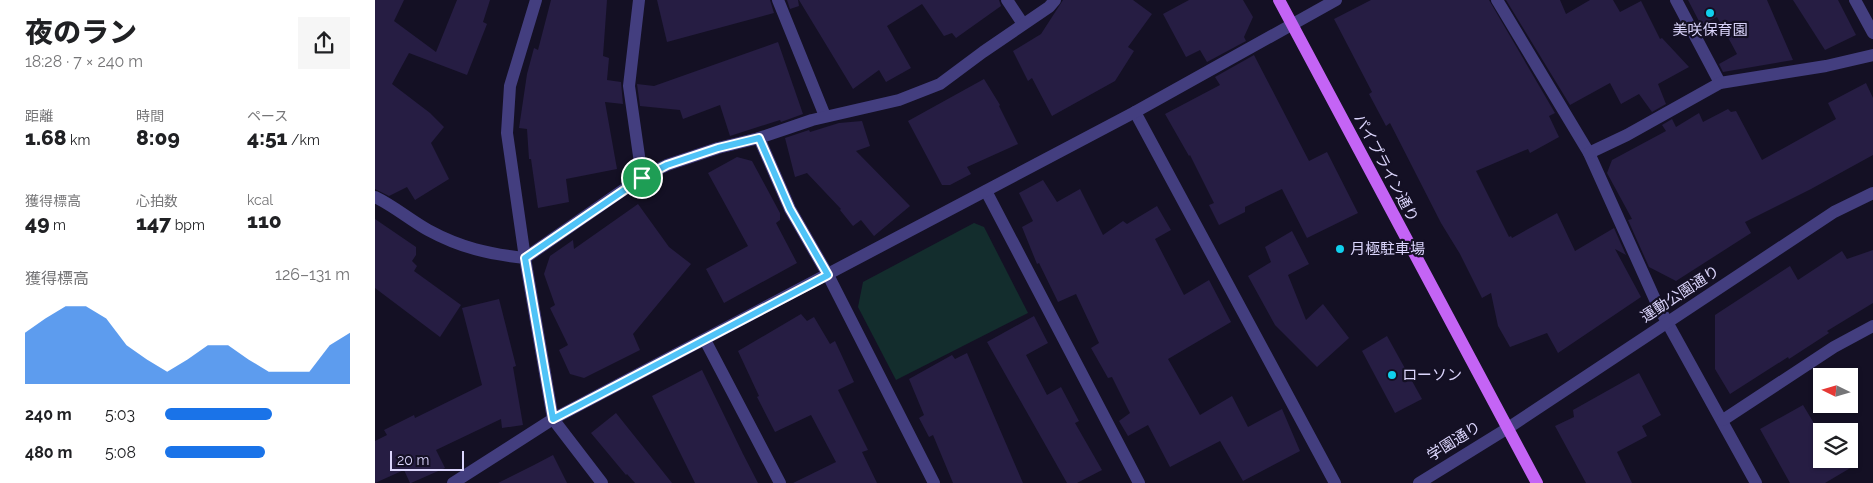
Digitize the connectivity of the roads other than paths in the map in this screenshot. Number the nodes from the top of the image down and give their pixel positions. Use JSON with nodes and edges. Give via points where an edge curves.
{"nodes":[{"id":1,"x":536,"y":0,"type":"edge"},
{"id":2,"x":639,"y":0,"type":"edge"},
{"id":3,"x":778,"y":0,"type":"edge"},
{"id":4,"x":1007,"y":0,"type":"edge"},
{"id":5,"x":1055,"y":0,"type":"edge"},
{"id":6,"x":1279,"y":0,"type":"edge"},
{"id":7,"x":1336,"y":0,"type":"edge"},
{"id":8,"x":1497,"y":0,"type":"edge"},
{"id":9,"x":1676,"y":0,"type":"edge"},
{"id":10,"x":1855,"y":0,"type":"edge"},
{"id":11,"x":1023,"y":24,"type":"junction"},
{"id":12,"x":1292,"y":24,"type":"junction"},
{"id":13,"x":1873,"y":33,"type":"edge"},
{"id":14,"x":1873,"y":55,"type":"edge"},
{"id":15,"x":1720,"y":83,"type":"junction"},
{"id":16,"x":1135,"y":112,"type":"junction"},
{"id":17,"x":825,"y":116,"type":"junction"},
{"id":18,"x":759,"y":138,"type":"junction"},
{"id":19,"x":1589,"y":153,"type":"junction"},
{"id":20,"x":642,"y":178,"type":"junction"},
{"id":21,"x":986,"y":191,"type":"junction"},
{"id":22,"x":1873,"y":193,"type":"edge"},
{"id":23,"x":375,"y":197,"type":"edge"},
{"id":24,"x":525,"y":258,"type":"junction"},
{"id":25,"x":828,"y":275,"type":"junction"},
{"id":26,"x":1667,"y":321,"type":"junction"},
{"id":27,"x":1873,"y":326,"type":"edge"},
{"id":28,"x":705,"y":340,"type":"junction"},
{"id":29,"x":553,"y":419,"type":"junction"},
{"id":30,"x":1723,"y":420,"type":"junction"},
{"id":31,"x":1507,"y":428,"type":"junction"},
{"id":32,"x":453,"y":483,"type":"edge"},
{"id":33,"x":602,"y":483,"type":"edge"},
{"id":34,"x":780,"y":483,"type":"edge"},
{"id":35,"x":935,"y":483,"type":"edge"},
{"id":36,"x":1139,"y":483,"type":"edge"},
{"id":37,"x":1335,"y":483,"type":"edge"},
{"id":38,"x":1419,"y":483,"type":"edge"},
{"id":39,"x":1537,"y":483,"type":"edge"},
{"id":40,"x":1756,"y":483,"type":"edge"}],
"edges":[{"from":1,"to":24,"type":"street","via":[[510,86],[507,133]]},
{"from":2,"to":20,"type":"street","via":[[629,86]]},
{"from":3,"to":17,"type":"street"},
{"from":4,"to":11,"type":"street"},
{"from":5,"to":11,"type":"street"},
{"from":6,"to":12,"type":"main road","name":"パイプライン通り"},
{"from":7,"to":12,"type":"street"},
{"from":8,"to":19,"type":"street"},
{"from":9,"to":15,"type":"street"},
{"from":10,"to":13,"type":"street"},
{"from":11,"to":17,"type":"street","via":[[940,84],[899,100]]},
{"from":12,"to":16,"type":"street"},
{"from":12,"to":31,"type":"main road","name":"パイプライン通り"},
{"from":14,"to":15,"type":"street"},
{"from":15,"to":19,"type":"street"},
{"from":16,"to":21,"type":"street"},
{"from":16,"to":37,"type":"street"},
{"from":17,"to":18,"type":"street"},
{"from":18,"to":20,"type":"street","via":[[684,159]]},
{"from":18,"to":25,"type":"street","via":[[790,209]]},
{"from":19,"to":26,"type":"street"},
{"from":20,"to":24,"type":"street"},
{"from":21,"to":25,"type":"street"},
{"from":21,"to":36,"type":"street"},
{"from":22,"to":26,"type":"street","name":"運動公園通り","via":[[1834,212]]},
{"from":23,"to":24,"type":"street","via":[[427,229],[471,249]]},
{"from":24,"to":29,"type":"street"},
{"from":25,"to":28,"type":"street"},
{"from":25,"to":35,"type":"street"},
{"from":26,"to":30,"type":"street"},
{"from":26,"to":31,"type":"street","name":"運動公園通り"},
{"from":27,"to":30,"type":"street","via":[[1834,347]]},
{"from":28,"to":29,"type":"street"},
{"from":28,"to":34,"type":"street"},
{"from":29,"to":32,"type":"street"},
{"from":29,"to":33,"type":"street"},
{"from":30,"to":40,"type":"street"},
{"from":31,"to":38,"type":"street","name":"学園通り"},
{"from":31,"to":39,"type":"main road","name":"パイプライン通り"}]}
